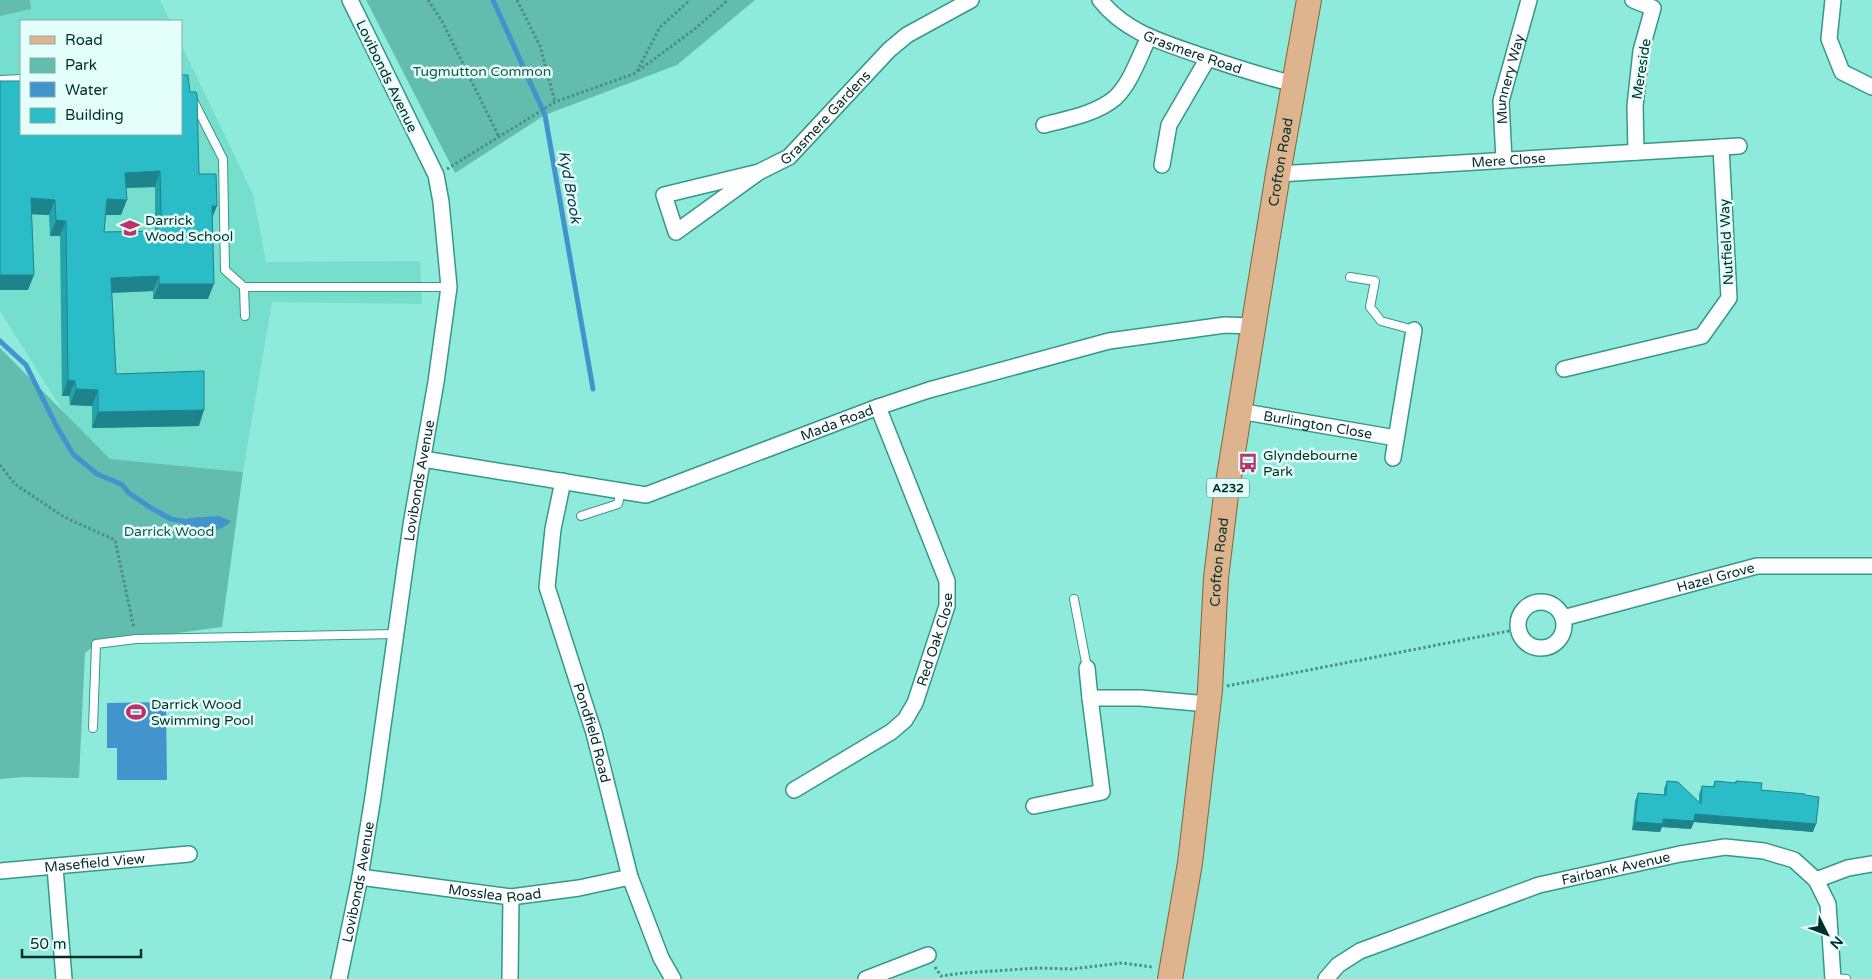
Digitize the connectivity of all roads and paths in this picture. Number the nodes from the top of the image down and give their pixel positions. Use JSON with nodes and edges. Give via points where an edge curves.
{"nodes":[{"id":1,"x":350,"y":0,"type":"edge"},
{"id":2,"x":428,"y":0,"type":"edge"},
{"id":3,"x":517,"y":0,"type":"edge"},
{"id":4,"x":690,"y":0,"type":"edge"},
{"id":5,"x":728,"y":0,"type":"edge"},
{"id":6,"x":971,"y":0,"type":"edge"},
{"id":7,"x":1100,"y":0,"type":"edge"},
{"id":8,"x":1309,"y":0,"type":"edge"},
{"id":9,"x":1529,"y":0,"type":"edge"},
{"id":10,"x":1632,"y":0,"type":"edge"},
{"id":11,"x":1833,"y":0,"type":"edge"},
{"id":12,"x":1149,"y":37,"type":"junction"},
{"id":13,"x":1208,"y":58,"type":"junction"},
{"id":14,"x":636,"y":73,"type":"junction"},
{"id":15,"x":20,"y":79,"type":"edge"},
{"id":16,"x":0,"y":80,"type":"edge"},
{"id":17,"x":1294,"y":84,"type":"junction"},
{"id":18,"x":1872,"y":87,"type":"edge"},
{"id":19,"x":190,"y":93,"type":"edge"},
{"id":20,"x":555,"y":102,"type":"junction"},
{"id":21,"x":1044,"y":125,"type":"dead end"},
{"id":22,"x":499,"y":137,"type":"junction"},
{"id":23,"x":1739,"y":146,"type":"dead end"},
{"id":24,"x":1721,"y":147,"type":"junction"},
{"id":25,"x":1636,"y":152,"type":"junction"},
{"id":26,"x":1504,"y":160,"type":"junction"},
{"id":27,"x":1162,"y":165,"type":"dead end"},
{"id":28,"x":759,"y":172,"type":"junction"},
{"id":29,"x":1278,"y":174,"type":"junction"},
{"id":30,"x":436,"y":176,"type":"junction"},
{"id":31,"x":1350,"y":277,"type":"dead end"},
{"id":32,"x":244,"y":287,"type":"junction"},
{"id":33,"x":450,"y":287,"type":"junction"},
{"id":34,"x":245,"y":316,"type":"dead end"},
{"id":35,"x":1253,"y":326,"type":"junction"},
{"id":36,"x":1414,"y":330,"type":"joint"},
{"id":37,"x":1564,"y":370,"type":"dead end"},
{"id":38,"x":878,"y":407,"type":"junction"},
{"id":39,"x":1240,"y":411,"type":"junction"},
{"id":40,"x":1396,"y":438,"type":"junction"},
{"id":41,"x":1393,"y":458,"type":"dead end"},
{"id":42,"x":423,"y":459,"type":"junction"},
{"id":43,"x":0,"y":465,"type":"edge"},
{"id":44,"x":562,"y":481,"type":"junction"},
{"id":45,"x":621,"y":491,"type":"junction"},
{"id":46,"x":581,"y":516,"type":"dead end"},
{"id":47,"x":1872,"y":566,"type":"edge"},
{"id":48,"x":1074,"y":600,"type":"dead end"},
{"id":49,"x":1563,"y":618,"type":"junction"},
{"id":50,"x":1519,"y":629,"type":"junction"},
{"id":51,"x":396,"y":634,"type":"junction"},
{"id":52,"x":136,"y":638,"type":"junction"},
{"id":53,"x":1088,"y":668,"type":"joint"},
{"id":54,"x":1209,"y":697,"type":"junction"},
{"id":55,"x":1090,"y":698,"type":"junction"},
{"id":56,"x":94,"y":728,"type":"dead end"},
{"id":57,"x":794,"y":790,"type":"dead end"},
{"id":58,"x":1034,"y":806,"type":"dead end"},
{"id":59,"x":189,"y":854,"type":"dead end"},
{"id":60,"x":1872,"y":864,"type":"edge"},
{"id":61,"x":55,"y":867,"type":"junction"},
{"id":62,"x":0,"y":870,"type":"edge"},
{"id":63,"x":360,"y":877,"type":"junction"},
{"id":64,"x":630,"y":877,"type":"junction"},
{"id":65,"x":1816,"y":880,"type":"junction"},
{"id":66,"x":511,"y":897,"type":"junction"},
{"id":67,"x":928,"y":955,"type":"joint"},
{"id":68,"x":1171,"y":974,"type":"edge"},
{"id":69,"x":64,"y":979,"type":"edge"},
{"id":70,"x":339,"y":979,"type":"edge"},
{"id":71,"x":510,"y":979,"type":"edge"},
{"id":72,"x":672,"y":979,"type":"edge"},
{"id":73,"x":866,"y":979,"type":"edge"},
{"id":74,"x":1326,"y":979,"type":"edge"},
{"id":75,"x":1837,"y":979,"type":"edge"}],
"edges":[{"from":1,"to":30,"type":"street","name":"Lovibonds Avenue"},
{"from":2,"to":22,"type":"path","via":[[442,21]]},
{"from":3,"to":20,"type":"path","via":[[540,46]]},
{"from":4,"to":14,"type":"path","via":[[660,27]]},
{"from":5,"to":14,"type":"path"},
{"from":6,"to":28,"type":"street","name":"Grasmere Gardens","via":[[907,35],[888,50],[789,157]]},
{"from":7,"to":12,"type":"street","name":"Grasmere Road","via":[[1119,20]]},
{"from":8,"to":17,"type":"main road","name":"Crofton Road","number":"A232"},
{"from":9,"to":26,"type":"street","name":"Munnery Way","via":[[1501,101]]},
{"from":10,"to":25,"type":"street","name":"Mereside","via":[[1653,8],[1641,51],[1635,106]]},
{"from":11,"to":18,"type":"street","via":[[1829,39],[1842,72]]},
{"from":12,"to":13,"type":"street","name":"Grasmere Road"},
{"from":12,"to":21,"type":"street","via":[[1116,97],[1101,107]]},
{"from":13,"to":17,"type":"street","name":"Grasmere Road"},
{"from":13,"to":27,"type":"street","via":[[1169,124]]},
{"from":14,"to":20,"type":"path"},
{"from":15,"to":16,"type":"lane"},
{"from":17,"to":29,"type":"main road","name":"Crofton Road","number":"A232"},
{"from":19,"to":32,"type":"lane","via":[[223,159],[225,270]]},
{"from":20,"to":22,"type":"path"},
{"from":22,"to":30,"type":"path"},
{"from":23,"to":24,"type":"street","name":"Mere Close"},
{"from":24,"to":25,"type":"street","name":"Mere Close"},
{"from":24,"to":37,"type":"street","name":"Nutfield Way","via":[[1729,298],[1702,336]]},
{"from":25,"to":26,"type":"street","name":"Mere Close"},
{"from":26,"to":29,"type":"street","name":"Mere Close"},
{"from":28,"to":28,"type":"street","name":"Grasmere Gardens","via":[[676,232],[664,195]]},
{"from":29,"to":35,"type":"main road","name":"Crofton Road","number":"A232"},
{"from":30,"to":33,"type":"street","name":"Lovibonds Avenue"},
{"from":31,"to":36,"type":"lane","via":[[1375,281],[1370,306],[1381,321]]},
{"from":32,"to":33,"type":"lane"},
{"from":32,"to":34,"type":"lane"},
{"from":33,"to":42,"type":"street","name":"Lovibonds Avenue"},
{"from":35,"to":38,"type":"street","name":"Mada Road","via":[[1225,325],[1109,341]]},
{"from":35,"to":39,"type":"main road","name":"Crofton Road","number":"A232"},
{"from":36,"to":40,"type":"street"},
{"from":38,"to":45,"type":"street","name":"Mada Road","via":[[646,495]]},
{"from":38,"to":57,"type":"street","name":"Red Oak Close","via":[[947,582],[947,606],[914,703],[905,720],[891,732]]},
{"from":39,"to":40,"type":"street","name":"Burlington Close"},
{"from":39,"to":54,"type":"main road","name":"Crofton Road","number":"A232","via":[[1216,578]]},
{"from":40,"to":41,"type":"street"},
{"from":42,"to":44,"type":"street","name":"Mada Road"},
{"from":42,"to":51,"type":"street","name":"Lovibonds Avenue"},
{"from":43,"to":52,"type":"path","via":[[15,484],[64,517],[115,540]]},
{"from":44,"to":45,"type":"street","name":"Mada Road"},
{"from":44,"to":64,"type":"street","name":"Pondfield Road","via":[[552,528],[547,587],[594,733]]},
{"from":45,"to":46,"type":"lane","via":[[618,504]]},
{"from":47,"to":49,"type":"street","name":"Hazel Grove","via":[[1757,566]]},
{"from":48,"to":53,"type":"lane"},
{"from":49,"to":50,"type":"street","via":[[1554,606],[1540,602],[1521,614]]},
{"from":49,"to":50,"type":"street","via":[[1559,639],[1547,647],[1532,646],[1521,636]]},
{"from":50,"to":54,"type":"path"},
{"from":51,"to":52,"type":"lane"},
{"from":51,"to":63,"type":"street","name":"Lovibonds Avenue"},
{"from":52,"to":56,"type":"lane","via":[[96,644]]},
{"from":53,"to":55,"type":"street"},
{"from":54,"to":55,"type":"street"},
{"from":54,"to":68,"type":"main road","name":"Crofton Road","number":"A232","via":[[1190,864]]},
{"from":55,"to":58,"type":"street","via":[[1102,792]]},
{"from":59,"to":61,"type":"street","name":"Masefield View"},
{"from":60,"to":65,"type":"street","via":[[1848,868]]},
{"from":61,"to":62,"type":"street","name":"Masefield View"},
{"from":61,"to":69,"type":"street"},
{"from":63,"to":66,"type":"street","name":"Mosslea Road"},
{"from":63,"to":70,"type":"street","name":"Lovibonds Avenue"},
{"from":64,"to":66,"type":"street","name":"Mosslea Road"},
{"from":64,"to":72,"type":"street","name":"Pondfield Road"},
{"from":65,"to":74,"type":"street","name":"Fairbank Avenue","via":[[1794,860],[1764,851],[1725,847],[1680,854],[1540,885],[1360,951],[1338,965]]},
{"from":65,"to":75,"type":"street","name":"Fairbank Avenue","via":[[1828,904]]},
{"from":66,"to":71,"type":"street"},
{"from":67,"to":68,"type":"path","via":[[941,976],[1122,963]]},
{"from":67,"to":73,"type":"street"}]}
